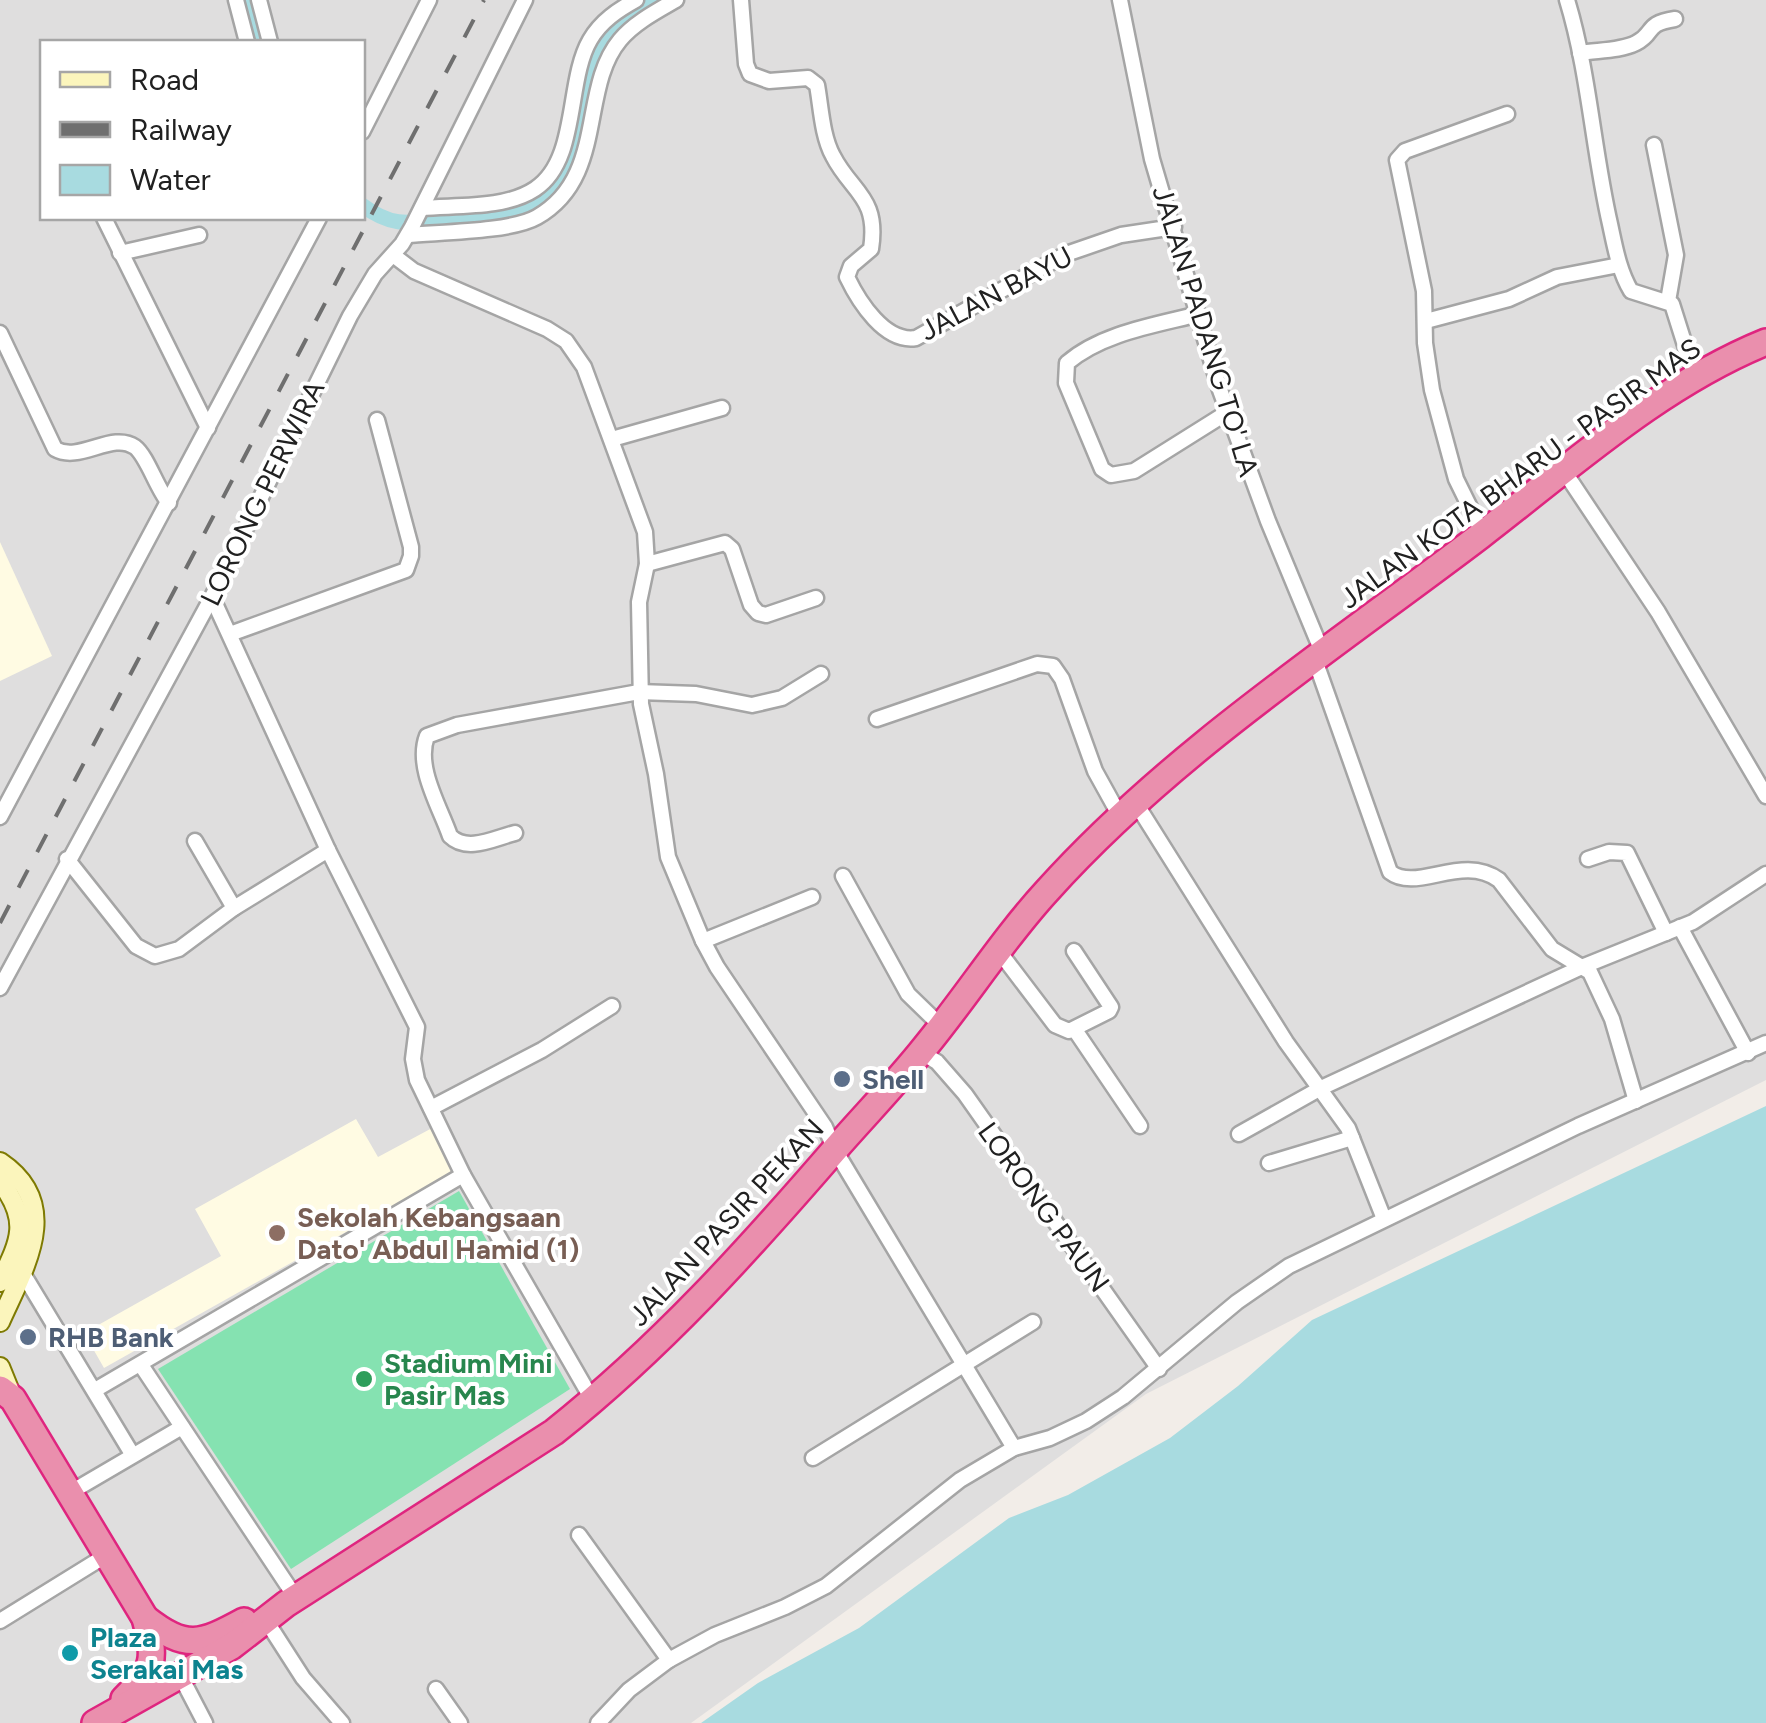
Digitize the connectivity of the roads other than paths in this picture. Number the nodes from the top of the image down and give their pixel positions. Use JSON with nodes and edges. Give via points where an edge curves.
{"nodes":[{"id":1,"x":236,"y":0,"type":"edge"},
{"id":2,"x":259,"y":0,"type":"edge"},
{"id":3,"x":429,"y":0,"type":"edge"},
{"id":4,"x":525,"y":0,"type":"edge"},
{"id":5,"x":636,"y":0,"type":"edge"},
{"id":6,"x":676,"y":0,"type":"edge"},
{"id":7,"x":741,"y":0,"type":"edge"},
{"id":8,"x":1566,"y":0,"type":"edge"},
{"id":9,"x":1124,"y":1,"type":"edge"},
{"id":10,"x":1675,"y":18,"type":"dead end"},
{"id":11,"x":246,"y":40,"type":"edge"},
{"id":12,"x":269,"y":40,"type":"edge"},
{"id":13,"x":1580,"y":53,"type":"junction"},
{"id":14,"x":1508,"y":114,"type":"dead end"},
{"id":15,"x":365,"y":126,"type":"edge"},
{"id":16,"x":1654,"y":145,"type":"dead end"},
{"id":17,"x":421,"y":210,"type":"junction"},
{"id":18,"x":105,"y":220,"type":"edge"},
{"id":19,"x":317,"y":220,"type":"edge"},
{"id":20,"x":1174,"y":227,"type":"junction"},
{"id":21,"x":410,"y":230,"type":"junction"},
{"id":22,"x":199,"y":235,"type":"dead end"},
{"id":23,"x":120,"y":254,"type":"junction"},
{"id":24,"x":394,"y":255,"type":"junction"},
{"id":25,"x":1619,"y":265,"type":"junction"},
{"id":26,"x":1668,"y":301,"type":"junction"},
{"id":27,"x":1199,"y":314,"type":"junction"},
{"id":28,"x":1426,"y":321,"type":"junction"},
{"id":29,"x":0,"y":333,"type":"edge"},
{"id":30,"x":1766,"y":342,"type":"edge"},
{"id":31,"x":1695,"y":378,"type":"junction"},
{"id":32,"x":722,"y":408,"type":"dead end"},
{"id":33,"x":1228,"y":412,"type":"junction"},
{"id":34,"x":376,"y":420,"type":"dead end"},
{"id":35,"x":208,"y":428,"type":"junction"},
{"id":36,"x":612,"y":439,"type":"junction"},
{"id":37,"x":1564,"y":471,"type":"junction"},
{"id":38,"x":169,"y":503,"type":"junction"},
{"id":39,"x":1483,"y":534,"type":"junction"},
{"id":40,"x":647,"y":564,"type":"junction"},
{"id":41,"x":212,"y":596,"type":"junction"},
{"id":42,"x":816,"y":598,"type":"dead end"},
{"id":43,"x":230,"y":634,"type":"junction"},
{"id":44,"x":1319,"y":657,"type":"junction"},
{"id":45,"x":821,"y":674,"type":"dead end"},
{"id":46,"x":639,"y":692,"type":"junction"},
{"id":47,"x":878,"y":719,"type":"dead end"},
{"id":48,"x":1766,"y":796,"type":"edge"},
{"id":49,"x":1129,"y":812,"type":"junction"},
{"id":50,"x":0,"y":817,"type":"edge"},
{"id":51,"x":515,"y":832,"type":"dead end"},
{"id":52,"x":194,"y":841,"type":"dead end"},
{"id":53,"x":328,"y":850,"type":"junction"},
{"id":54,"x":67,"y":859,"type":"junction"},
{"id":55,"x":1588,"y":859,"type":"dead end"},
{"id":56,"x":1766,"y":874,"type":"edge"},
{"id":57,"x":844,"y":876,"type":"dead end"},
{"id":58,"x":812,"y":897,"type":"dead end"},
{"id":59,"x":234,"y":908,"type":"junction"},
{"id":60,"x":1673,"y":930,"type":"junction"},
{"id":61,"x":703,"y":942,"type":"junction"},
{"id":62,"x":998,"y":950,"type":"junction"},
{"id":63,"x":1074,"y":950,"type":"dead end"},
{"id":64,"x":1584,"y":966,"type":"junction"},
{"id":65,"x":0,"y":988,"type":"edge"},
{"id":66,"x":612,"y":1006,"type":"dead end"},
{"id":67,"x":942,"y":1026,"type":"junction"},
{"id":68,"x":1076,"y":1030,"type":"junction"},
{"id":69,"x":1766,"y":1044,"type":"edge"},
{"id":70,"x":922,"y":1052,"type":"junction"},
{"id":71,"x":1748,"y":1053,"type":"junction"},
{"id":72,"x":1321,"y":1088,"type":"junction"},
{"id":73,"x":1636,"y":1101,"type":"junction"},
{"id":74,"x":430,"y":1108,"type":"junction"},
{"id":75,"x":1140,"y":1126,"type":"dead end"},
{"id":76,"x":1238,"y":1134,"type":"dead end"},
{"id":77,"x":1352,"y":1138,"type":"junction"},
{"id":78,"x":835,"y":1150,"type":"junction"},
{"id":79,"x":0,"y":1162,"type":"edge"},
{"id":80,"x":1270,"y":1163,"type":"dead end"},
{"id":81,"x":463,"y":1174,"type":"junction"},
{"id":82,"x":0,"y":1182,"type":"edge"},
{"id":83,"x":19,"y":1192,"type":"junction"},
{"id":84,"x":1384,"y":1219,"type":"junction"},
{"id":85,"x":22,"y":1272,"type":"junction"},
{"id":86,"x":0,"y":1282,"type":"edge"},
{"id":87,"x":0,"y":1322,"type":"edge"},
{"id":88,"x":1034,"y":1322,"type":"dead end"},
{"id":89,"x":964,"y":1364,"type":"junction"},
{"id":90,"x":141,"y":1365,"type":"junction"},
{"id":91,"x":0,"y":1367,"type":"edge"},
{"id":92,"x":1159,"y":1369,"type":"junction"},
{"id":93,"x":96,"y":1390,"type":"junction"},
{"id":94,"x":7,"y":1394,"type":"edge"},
{"id":95,"x":593,"y":1402,"type":"junction"},
{"id":96,"x":182,"y":1426,"type":"junction"},
{"id":97,"x":1014,"y":1448,"type":"junction"},
{"id":98,"x":132,"y":1454,"type":"junction"},
{"id":99,"x":812,"y":1458,"type":"dead end"},
{"id":100,"x":71,"y":1492,"type":"junction"},
{"id":101,"x":579,"y":1535,"type":"dead end"},
{"id":102,"x":106,"y":1556,"type":"junction"},
{"id":103,"x":283,"y":1608,"type":"junction"},
{"id":104,"x":145,"y":1618,"type":"junction"},
{"id":105,"x":0,"y":1620,"type":"edge"},
{"id":106,"x":668,"y":1660,"type":"junction"},
{"id":107,"x":180,"y":1678,"type":"junction"},
{"id":108,"x":436,"y":1689,"type":"dead end"},
{"id":109,"x":105,"y":1717,"type":"edge"},
{"id":110,"x":205,"y":1723,"type":"edge"},
{"id":111,"x":342,"y":1723,"type":"edge"},
{"id":112,"x":460,"y":1723,"type":"edge"},
{"id":113,"x":598,"y":1723,"type":"edge"}],
"edges":[{"from":1,"to":11,"type":"street"},
{"from":2,"to":12,"type":"street"},
{"from":3,"to":15,"type":"street"},
{"from":4,"to":17,"type":"street","name":"LORONG PERWIRA"},
{"from":5,"to":17,"type":"street","via":[[589,41],[547,178],[534,190],[499,201]]},
{"from":6,"to":21,"type":"street","via":[[620,40],[602,76],[582,160],[547,208],[517,223]]},
{"from":7,"to":20,"type":"street","name":"JALAN BAYU","via":[[750,74],[808,78],[817,85],[829,147],[863,195],[872,225],[871,249],[848,277],[893,336],[916,338],[1091,244]]},
{"from":8,"to":13,"type":"street"},
{"from":9,"to":20,"type":"street","name":"JALAN PADANG TO' LA","via":[[1144,125]]},
{"from":10,"to":13,"type":"street","via":[[1657,22],[1632,45]]},
{"from":13,"to":25,"type":"street"},
{"from":14,"to":28,"type":"street","via":[[1405,151],[1397,160]]},
{"from":16,"to":26,"type":"street","via":[[1676,255]]},
{"from":17,"to":21,"type":"street","name":"LORONG PERWIRA"},
{"from":18,"to":23,"type":"street"},
{"from":19,"to":35,"type":"street"},
{"from":20,"to":27,"type":"street","name":"JALAN PADANG TO' LA"},
{"from":21,"to":24,"type":"street","name":"LORONG PERWIRA"},
{"from":22,"to":23,"type":"street"},
{"from":23,"to":35,"type":"street"},
{"from":24,"to":36,"type":"street","via":[[414,271],[566,341],[584,367]]},
{"from":24,"to":41,"type":"street","name":"LORONG PERWIRA","via":[[350,316]]},
{"from":25,"to":26,"type":"street","via":[[1631,291]]},
{"from":25,"to":28,"type":"street","via":[[1557,277],[1509,299]]},
{"from":26,"to":31,"type":"street"},
{"from":27,"to":33,"type":"street","name":"JALAN PADANG TO' LA"},
{"from":27,"to":33,"type":"street","via":[[1076,356],[1066,382],[1102,468],[1111,475],[1134,471]]},
{"from":28,"to":39,"type":"street","via":[[1427,364],[1443,434]]},
{"from":29,"to":38,"type":"street","via":[[56,449],[68,454],[131,444]]},
{"from":30,"to":31,"type":"highway","name":"JALAN KOTA BHARU - PASIR MAS"},
{"from":31,"to":37,"type":"highway","name":"JALAN KOTA BHARU - PASIR MAS"},
{"from":32,"to":36,"type":"street"},
{"from":33,"to":44,"type":"street","name":"JALAN PADANG TO' LA"},
{"from":34,"to":43,"type":"street","via":[[411,547],[406,570]]},
{"from":35,"to":38,"type":"street"},
{"from":36,"to":40,"type":"street","via":[[645,532]]},
{"from":37,"to":39,"type":"highway","name":"JALAN KOTA BHARU - PASIR MAS"},
{"from":37,"to":48,"type":"street","via":[[1658,612]]},
{"from":38,"to":50,"type":"street"},
{"from":39,"to":44,"type":"highway","name":"JALAN KOTA BHARU - PASIR MAS"},
{"from":40,"to":42,"type":"street","via":[[725,543],[758,613]]},
{"from":40,"to":46,"type":"street"},
{"from":41,"to":43,"type":"street"},
{"from":41,"to":54,"type":"street","name":"LORONG PERWIRA"},
{"from":43,"to":53,"type":"street"},
{"from":44,"to":49,"type":"highway","name":"JALAN PASIR PEKAN","via":[[1206,742]]},
{"from":44,"to":64,"type":"street","name":"JALAN PADANG TO' LA","via":[[1390,872],[1398,878],[1471,868],[1490,873],[1552,949]]},
{"from":45,"to":46,"type":"street","via":[[782,698],[752,706],[696,694]]},
{"from":46,"to":51,"type":"street","via":[[427,736],[424,762],[450,836],[468,845]]},
{"from":46,"to":61,"type":"street","via":[[666,848]]},
{"from":47,"to":49,"type":"street","via":[[1037,664],[1053,666],[1095,772]]},
{"from":49,"to":62,"type":"highway","name":"JALAN PASIR PEKAN","via":[[1056,881]]},
{"from":49,"to":72,"type":"street"},
{"from":52,"to":59,"type":"street"},
{"from":53,"to":59,"type":"street"},
{"from":53,"to":74,"type":"street","via":[[417,1028],[414,1069]]},
{"from":54,"to":59,"type":"street","via":[[136,946],[155,956],[179,949]]},
{"from":54,"to":65,"type":"street","name":"LORONG PERWIRA"},
{"from":55,"to":60,"type":"street","via":[[1627,853]]},
{"from":56,"to":60,"type":"street"},
{"from":57,"to":67,"type":"street","via":[[908,994]]},
{"from":58,"to":61,"type":"street"},
{"from":60,"to":64,"type":"street"},
{"from":60,"to":71,"type":"street"},
{"from":61,"to":78,"type":"street"},
{"from":62,"to":67,"type":"highway","name":"JALAN PASIR PEKAN"},
{"from":62,"to":68,"type":"street","via":[[1055,1025]]},
{"from":63,"to":68,"type":"street","via":[[1111,1007]]},
{"from":64,"to":72,"type":"street"},
{"from":64,"to":73,"type":"street","via":[[1608,1008]]},
{"from":66,"to":74,"type":"street"},
{"from":67,"to":70,"type":"highway","name":"JALAN PASIR PEKAN"},
{"from":68,"to":75,"type":"street"},
{"from":69,"to":71,"type":"street"},
{"from":70,"to":78,"type":"highway","name":"JALAN PASIR PEKAN"},
{"from":70,"to":92,"type":"street","name":"LORONG PAUN","via":[[965,1094]]},
{"from":71,"to":73,"type":"street"},
{"from":72,"to":76,"type":"street"},
{"from":72,"to":77,"type":"street"},
{"from":73,"to":84,"type":"street"},
{"from":74,"to":81,"type":"street"},
{"from":77,"to":80,"type":"street"},
{"from":77,"to":84,"type":"street"},
{"from":78,"to":89,"type":"street"},
{"from":78,"to":95,"type":"highway","name":"JALAN PASIR PEKAN","via":[[684,1318]]},
{"from":79,"to":83,"type":"main road"},
{"from":81,"to":90,"type":"street"},
{"from":81,"to":95,"type":"street"},
{"from":82,"to":83,"type":"main road"},
{"from":83,"to":85,"type":"main road","via":[[35,1216]]},
{"from":83,"to":86,"type":"main road","via":[[20,1236]]},
{"from":84,"to":92,"type":"street","via":[[1264,1281]]},
{"from":85,"to":87,"type":"main road"},
{"from":85,"to":93,"type":"street"},
{"from":88,"to":89,"type":"street"},
{"from":89,"to":97,"type":"street"},
{"from":89,"to":99,"type":"street"},
{"from":90,"to":93,"type":"street"},
{"from":90,"to":96,"type":"street"},
{"from":91,"to":94,"type":"main road"},
{"from":92,"to":97,"type":"street","via":[[1086,1421]]},
{"from":93,"to":98,"type":"street"},
{"from":94,"to":100,"type":"highway"},
{"from":95,"to":103,"type":"highway","name":"JALAN PASIR PEKAN"},
{"from":96,"to":98,"type":"street"},
{"from":96,"to":103,"type":"street"},
{"from":97,"to":106,"type":"street","via":[[925,1505],[826,1586]]},
{"from":98,"to":100,"type":"street"},
{"from":100,"to":102,"type":"highway"},
{"from":101,"to":106,"type":"street"},
{"from":102,"to":104,"type":"highway"},
{"from":102,"to":105,"type":"street"},
{"from":103,"to":104,"type":"highway","via":[[204,1640],[171,1638]]},
{"from":103,"to":107,"type":"highway","name":"JALAN PASIR PEKAN"},
{"from":103,"to":111,"type":"street","via":[[303,1678]]},
{"from":104,"to":109,"type":"highway","via":[[152,1666]]},
{"from":106,"to":113,"type":"street"},
{"from":107,"to":109,"type":"highway","name":"JALAN PASIR PEKAN"},
{"from":107,"to":110,"type":"street"},
{"from":108,"to":112,"type":"street"}]}
